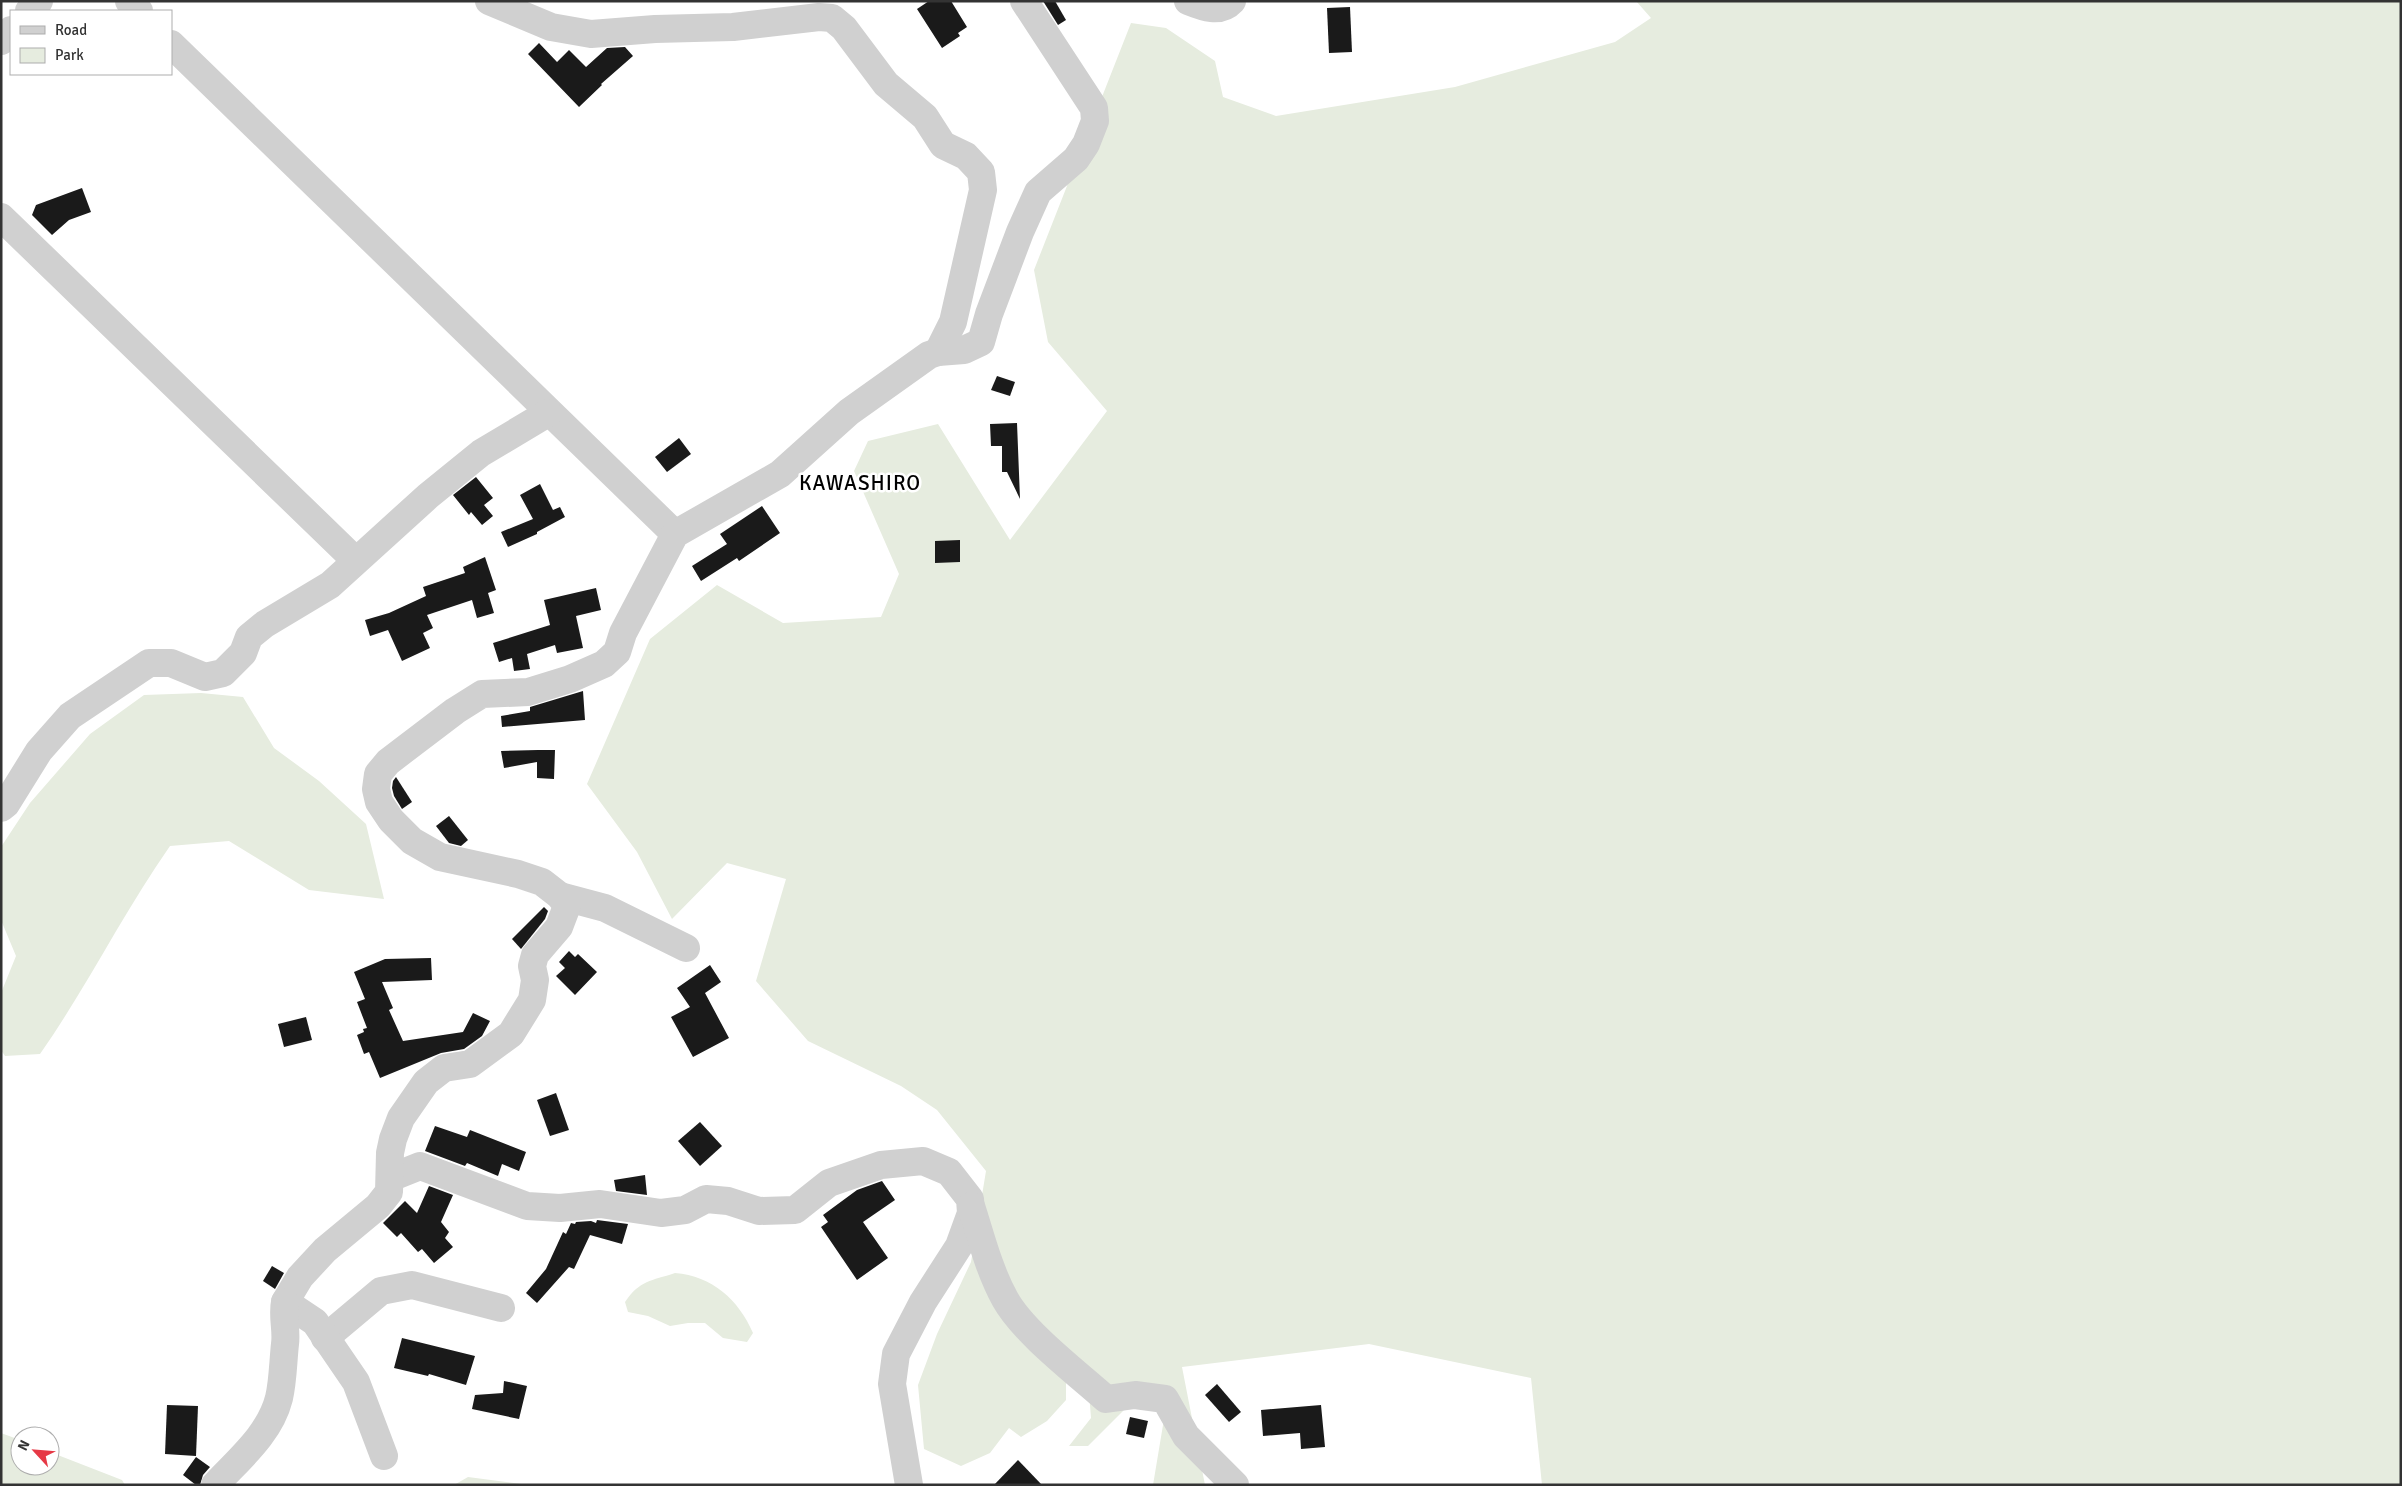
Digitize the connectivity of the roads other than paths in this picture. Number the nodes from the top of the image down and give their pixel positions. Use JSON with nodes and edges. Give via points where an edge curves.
{"nodes":[{"id":1,"x":129,"y":1,"type":"edge"},
{"id":2,"x":489,"y":1,"type":"edge"},
{"id":3,"x":1024,"y":1,"type":"edge"},
{"id":4,"x":1188,"y":1,"type":"edge"},
{"id":5,"x":1232,"y":1,"type":"edge"},
{"id":6,"x":138,"y":10,"type":"edge"},
{"id":7,"x":10,"y":31,"type":"edge"},
{"id":8,"x":1,"y":41,"type":"edge"},
{"id":9,"x":172,"y":45,"type":"edge"},
{"id":10,"x":1,"y":217,"type":"edge"},
{"id":11,"x":938,"y":352,"type":"junction"},
{"id":12,"x":548,"y":412,"type":"junction"},
{"id":13,"x":675,"y":534,"type":"junction"},
{"id":14,"x":355,"y":560,"type":"junction"},
{"id":15,"x":1,"y":808,"type":"edge"},
{"id":16,"x":560,"y":896,"type":"junction"},
{"id":17,"x":686,"y":948,"type":"dead end"},
{"id":18,"x":390,"y":1178,"type":"junction"},
{"id":19,"x":970,"y":1204,"type":"junction"},
{"id":20,"x":285,"y":1302,"type":"junction"},
{"id":21,"x":501,"y":1308,"type":"dead end"},
{"id":22,"x":325,"y":1338,"type":"junction"},
{"id":23,"x":384,"y":1456,"type":"dead end"},
{"id":24,"x":215,"y":1485,"type":"edge"},
{"id":25,"x":909,"y":1485,"type":"edge"},
{"id":26,"x":1235,"y":1485,"type":"edge"}],
"edges":[{"from":1,"to":6,"type":"street"},
{"from":2,"to":11,"type":"street","via":[[551,27],[591,34],[832,18],[844,28],[886,84],[925,117],[943,145],[966,156],[981,172],[983,190],[953,322]]},
{"from":3,"to":11,"type":"street","via":[[1094,108],[1095,121],[1076,159],[1038,192],[999,286],[981,342],[964,350]]},
{"from":4,"to":5,"type":"street","via":[[1207,9],[1227,6]]},
{"from":7,"to":8,"type":"street"},
{"from":9,"to":12,"type":"street"},
{"from":10,"to":14,"type":"street"},
{"from":11,"to":13,"type":"street","via":[[929,355],[849,412],[780,474]]},
{"from":12,"to":13,"type":"street"},
{"from":12,"to":14,"type":"street","via":[[481,453]]},
{"from":13,"to":16,"type":"street","via":[[616,652],[604,664],[570,680],[528,692],[482,694],[388,762],[378,774],[376,789],[379,802],[412,841],[440,857],[542,882]]},
{"from":14,"to":15,"type":"street","via":[[330,585],[249,636],[243,653],[223,673],[205,677],[171,663],[149,663],[70,716],[39,751]]},
{"from":16,"to":17,"type":"street","via":[[605,908]]},
{"from":16,"to":18,"type":"street","via":[[567,906],[559,927],[535,955],[532,1000],[511,1034],[470,1064],[444,1068],[426,1082],[401,1118],[390,1153]]},
{"from":18,"to":19,"type":"street","via":[[420,1166],[527,1206],[560,1208],[600,1204],[661,1213],[685,1210],[706,1198],[728,1200],[759,1211],[777,1211],[795,1210],[830,1183],[872,1168],[923,1161],[949,1172],[970,1199]]},
{"from":18,"to":20,"type":"street","via":[[389,1192],[378,1206],[325,1250],[300,1277]]},
{"from":19,"to":25,"type":"street","via":[[971,1213],[959,1246],[896,1354],[892,1384]]},
{"from":19,"to":26,"type":"street","via":[[991,1270],[1006,1301],[1032,1333],[1106,1398],[1135,1395],[1165,1399],[1186,1436]]},
{"from":20,"to":22,"type":"street","via":[[315,1322]]},
{"from":20,"to":24,"type":"street","via":[[286,1335],[278,1399],[265,1429],[252,1447]]},
{"from":21,"to":22,"type":"street","via":[[412,1285],[381,1291]]},
{"from":22,"to":23,"type":"street","via":[[356,1382]]}]}
